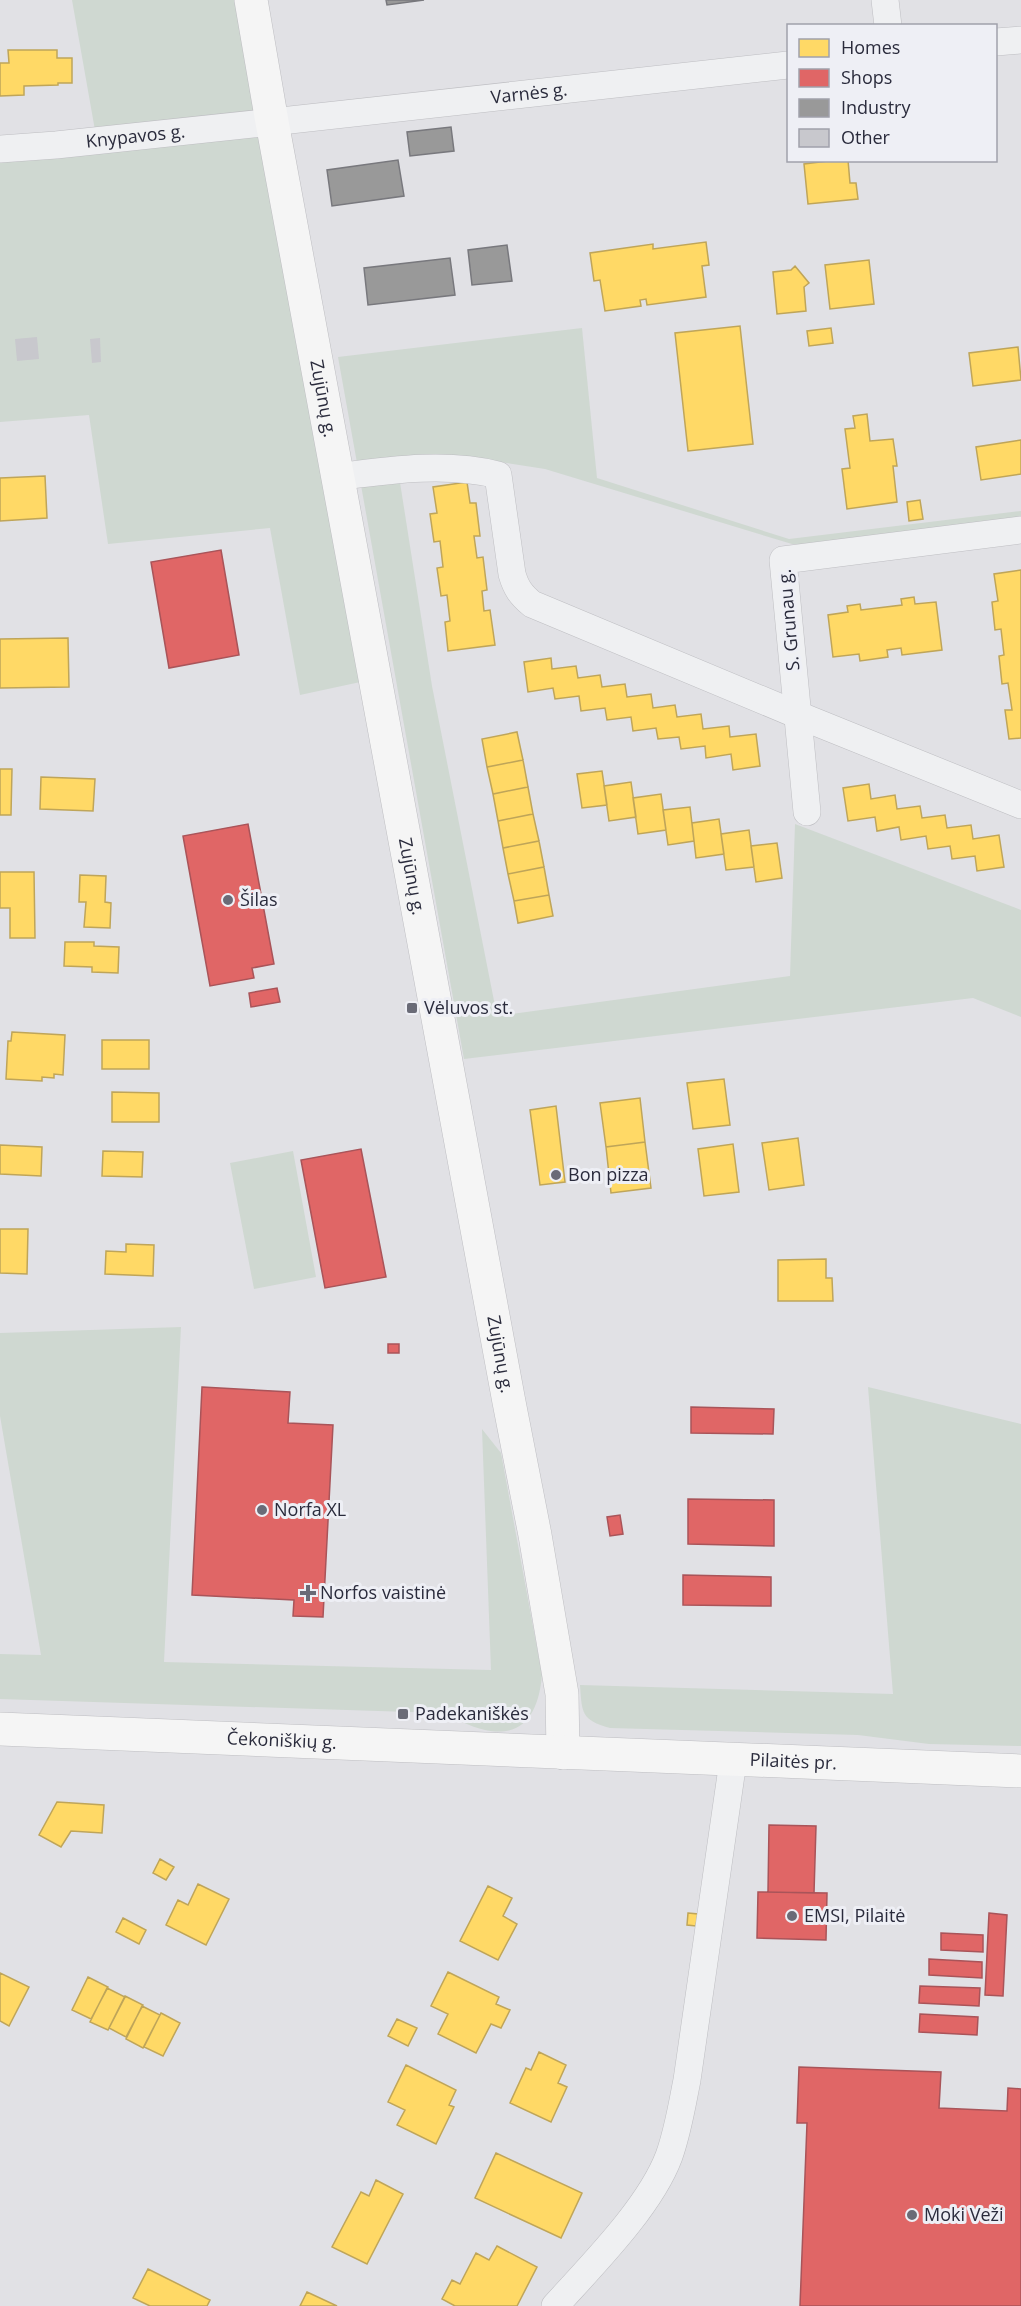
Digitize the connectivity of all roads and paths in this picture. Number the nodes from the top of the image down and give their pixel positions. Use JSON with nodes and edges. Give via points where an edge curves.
{"nodes":[{"id":1,"x":251,"y":0,"type":"edge"},
{"id":2,"x":885,"y":0,"type":"edge"},
{"id":3,"x":888,"y":24,"type":"edge"},
{"id":4,"x":1021,"y":40,"type":"edge"},
{"id":5,"x":997,"y":42,"type":"edge"},
{"id":6,"x":787,"y":65,"type":"edge"},
{"id":7,"x":272,"y":122,"type":"junction"},
{"id":8,"x":0,"y":149,"type":"edge"},
{"id":9,"x":337,"y":477,"type":"junction"},
{"id":10,"x":1021,"y":530,"type":"edge"},
{"id":11,"x":798,"y":715,"type":"junction"},
{"id":12,"x":1021,"y":805,"type":"edge"},
{"id":13,"x":807,"y":812,"type":"dead end"},
{"id":14,"x":0,"y":1729,"type":"edge"},
{"id":15,"x":563,"y":1753,"type":"junction"},
{"id":16,"x":733,"y":1761,"type":"junction"},
{"id":17,"x":1021,"y":1771,"type":"edge"},
{"id":18,"x":555,"y":2306,"type":"edge"}],
"edges":[{"from":1,"to":7,"type":"main road","name":"Zujūnų g."},
{"from":2,"to":3,"type":"street"},
{"from":4,"to":5,"type":"street"},
{"from":6,"to":7,"type":"street","name":"Varnės g."},
{"from":7,"to":8,"type":"street","name":"Knypavos g."},
{"from":7,"to":9,"type":"main road","name":"Zujūnų g."},
{"from":9,"to":11,"type":"street","via":[[424,468],[461,468],[498,475],[512,574],[522,596],[532,604]]},
{"from":9,"to":15,"type":"main road","name":"Zujūnų g.","via":[[537,1546],[562,1694]]},
{"from":10,"to":11,"type":"street","name":"S. Grunau g.","via":[[783,560]]},
{"from":11,"to":12,"type":"street"},
{"from":11,"to":13,"type":"street","name":"S. Grunau g."},
{"from":14,"to":15,"type":"main road","name":"Čekoniškių g."},
{"from":15,"to":16,"type":"main road","name":"Pilaitės pr."},
{"from":16,"to":17,"type":"main road","name":"Pilaitės pr."},
{"from":16,"to":18,"type":"street","via":[[687,2080],[668,2158],[651,2192]]}]}
